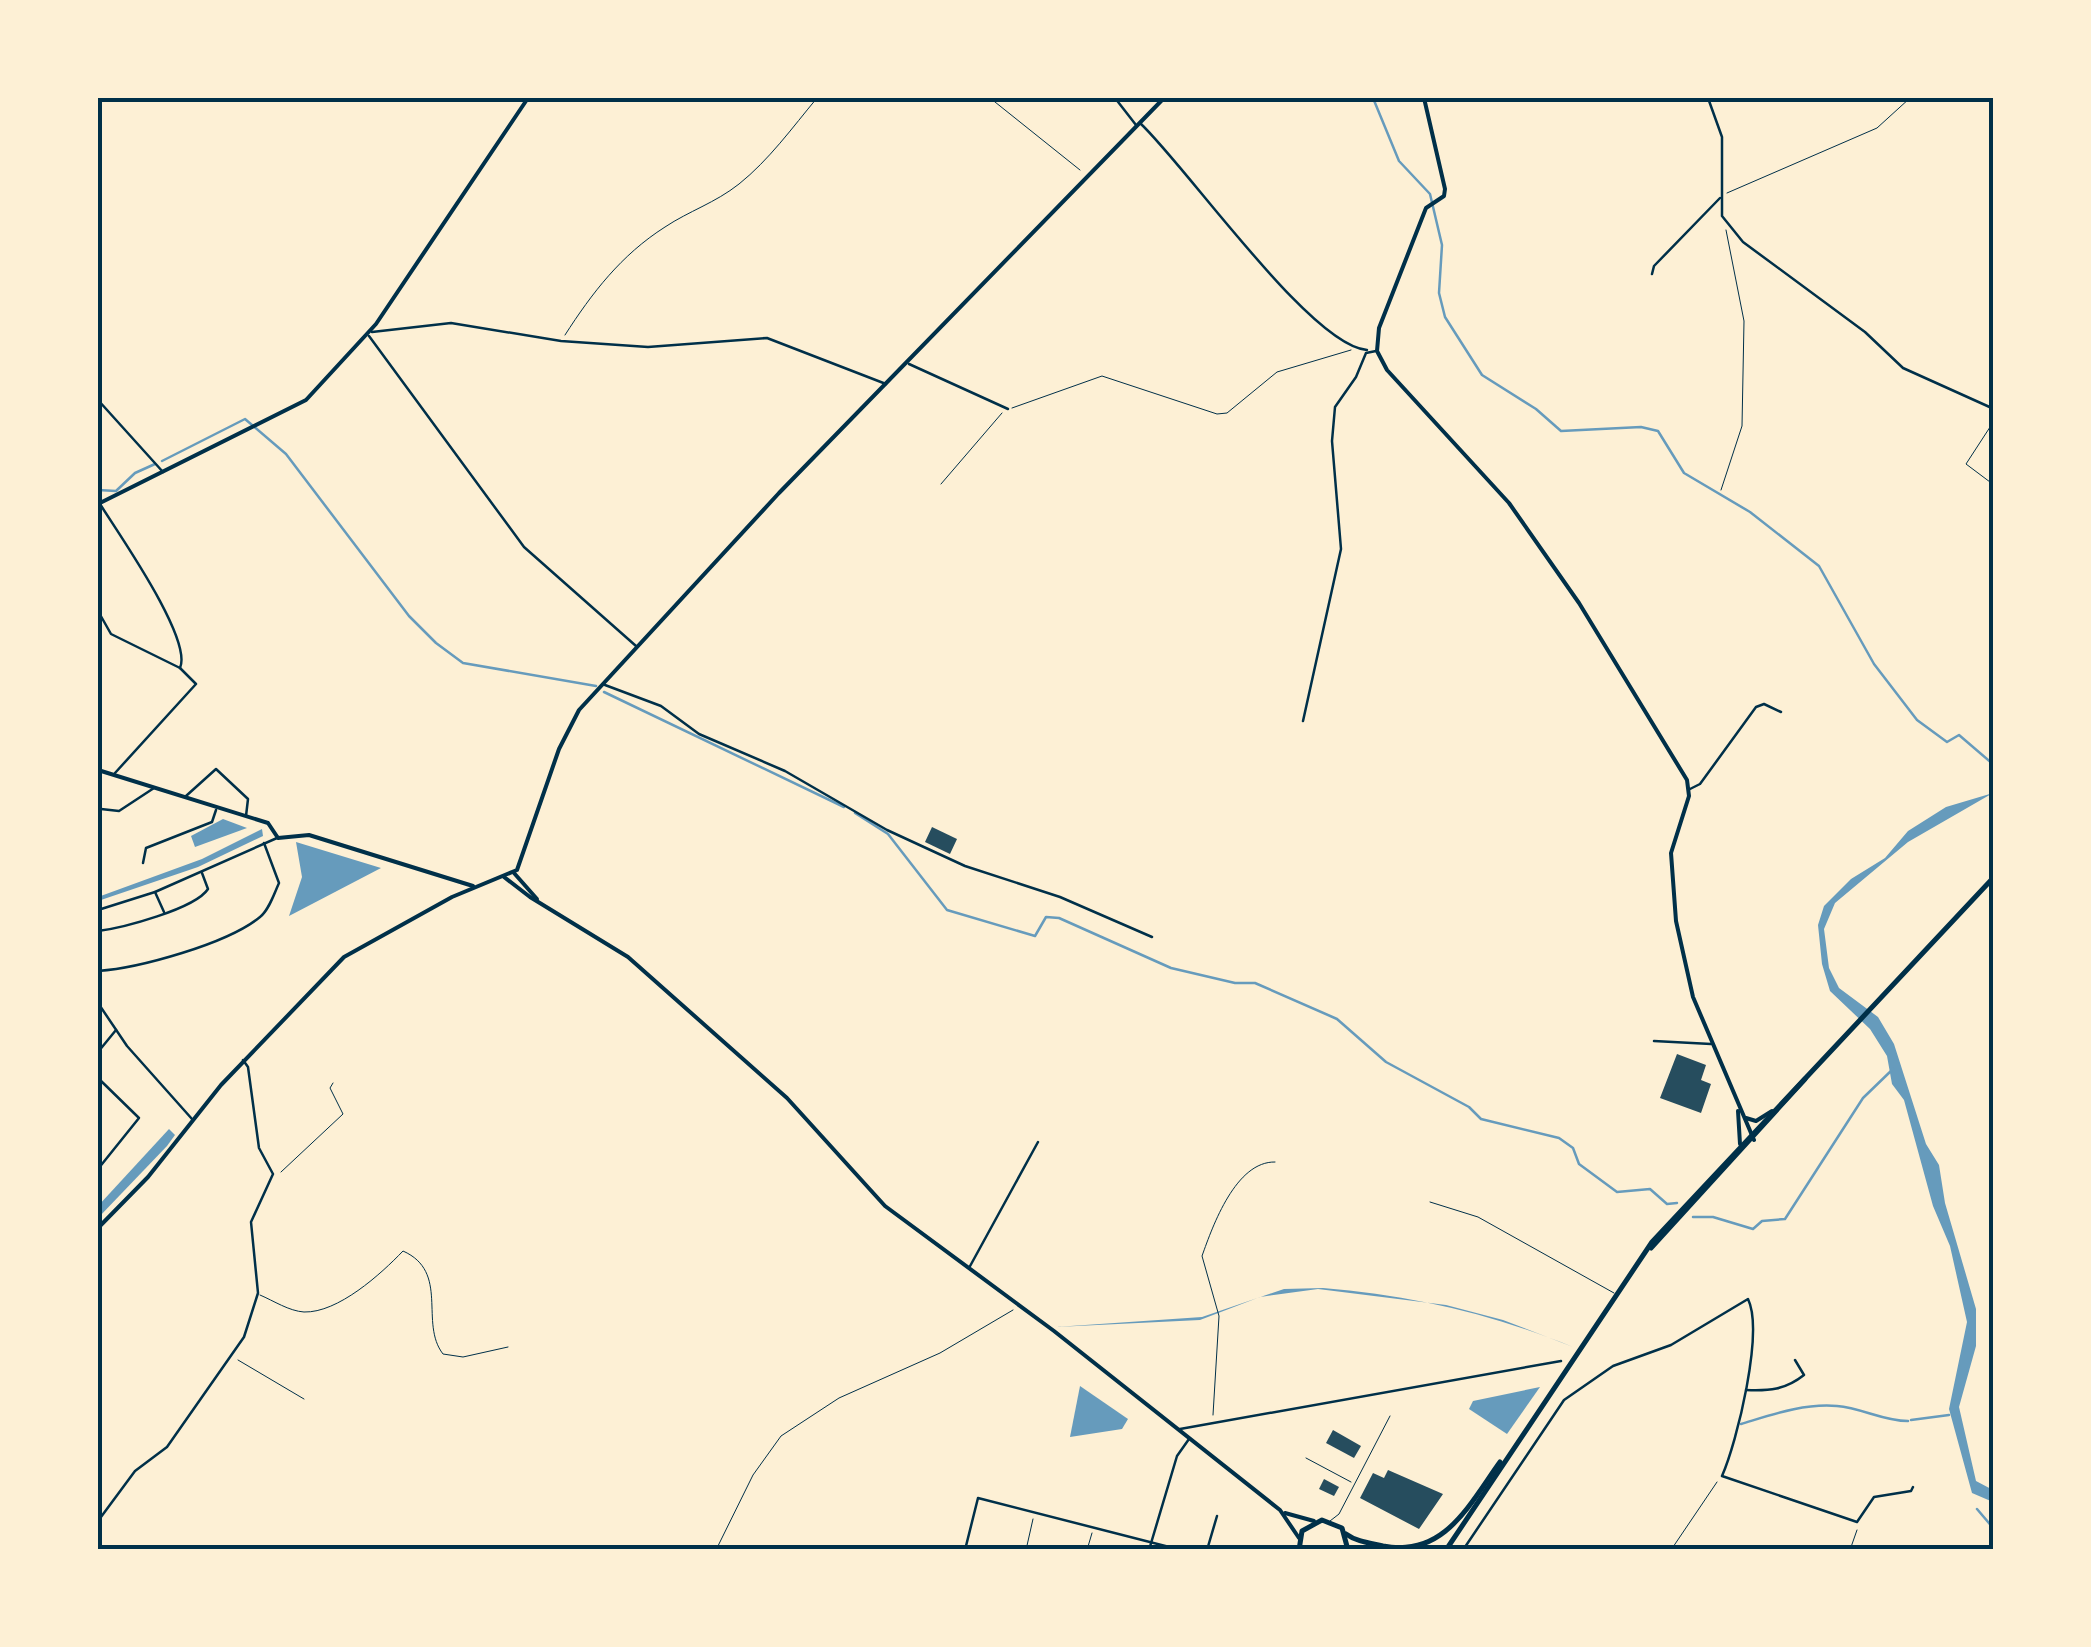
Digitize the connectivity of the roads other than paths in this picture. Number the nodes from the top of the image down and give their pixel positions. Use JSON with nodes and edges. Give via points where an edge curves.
{"nodes":[{"id":1,"x":528,"y":98,"type":"edge"},
{"id":2,"x":1116,"y":98,"type":"edge"},
{"id":3,"x":1164,"y":98,"type":"edge"},
{"id":4,"x":1424,"y":98,"type":"edge"},
{"id":5,"x":1708,"y":98,"type":"edge"},
{"id":6,"x":1138,"y":124,"type":"junction"},
{"id":7,"x":1720,"y":197,"type":"junction"},
{"id":8,"x":1652,"y":274,"type":"dead end"},
{"id":9,"x":369,"y":333,"type":"junction"},
{"id":10,"x":1368,"y":350,"type":"junction"},
{"id":11,"x":1378,"y":351,"type":"junction"},
{"id":12,"x":908,"y":363,"type":"junction"},
{"id":13,"x":886,"y":384,"type":"junction"},
{"id":14,"x":98,"y":400,"type":"edge"},
{"id":15,"x":1008,"y":409,"type":"road end"},
{"id":16,"x":1994,"y":409,"type":"edge"},
{"id":17,"x":163,"y":472,"type":"junction"},
{"id":18,"x":99,"y":503,"type":"edge"},
{"id":19,"x":98,"y":610,"type":"edge"},
{"id":20,"x":636,"y":646,"type":"junction"},
{"id":21,"x":180,"y":668,"type":"junction"},
{"id":22,"x":604,"y":684,"type":"junction"},
{"id":23,"x":1781,"y":712,"type":"dead end"},
{"id":24,"x":1303,"y":722,"type":"dead end"},
{"id":25,"x":98,"y":770,"type":"edge"},
{"id":26,"x":115,"y":773,"type":"junction"},
{"id":27,"x":155,"y":787,"type":"junction"},
{"id":28,"x":1690,"y":789,"type":"junction"},
{"id":29,"x":184,"y":798,"type":"junction"},
{"id":30,"x":101,"y":808,"type":"dead end"},
{"id":31,"x":216,"y":810,"type":"junction"},
{"id":32,"x":245,"y":818,"type":"junction"},
{"id":33,"x":278,"y":838,"type":"junction"},
{"id":34,"x":264,"y":843,"type":"junction"},
{"id":35,"x":142,"y":864,"type":"dead end"},
{"id":36,"x":514,"y":872,"type":"junction"},
{"id":37,"x":202,"y":873,"type":"junction"},
{"id":38,"x":504,"y":876,"type":"junction"},
{"id":39,"x":1994,"y":876,"type":"edge"},
{"id":40,"x":463,"y":884,"type":"junction"},
{"id":41,"x":473,"y":886,"type":"junction"},
{"id":42,"x":156,"y":892,"type":"junction"},
{"id":43,"x":458,"y":894,"type":"junction"},
{"id":44,"x":545,"y":906,"type":"junction"},
{"id":45,"x":98,"y":910,"type":"edge"},
{"id":46,"x":164,"y":913,"type":"junction"},
{"id":47,"x":98,"y":931,"type":"edge"},
{"id":48,"x":1152,"y":937,"type":"dead end"},
{"id":49,"x":98,"y":970,"type":"edge"},
{"id":50,"x":98,"y":1004,"type":"edge"},
{"id":51,"x":116,"y":1029,"type":"junction"},
{"id":52,"x":1654,"y":1041,"type":"dead end"},
{"id":53,"x":1711,"y":1044,"type":"junction"},
{"id":54,"x":98,"y":1052,"type":"edge"},
{"id":55,"x":243,"y":1060,"type":"junction"},
{"id":56,"x":1813,"y":1068,"type":"junction"},
{"id":57,"x":98,"y":1078,"type":"edge"},
{"id":58,"x":1738,"y":1106,"type":"junction"},
{"id":59,"x":1772,"y":1110,"type":"junction"},
{"id":60,"x":193,"y":1120,"type":"junction"},
{"id":61,"x":1749,"y":1135,"type":"junction"},
{"id":62,"x":1038,"y":1142,"type":"dead end"},
{"id":63,"x":98,"y":1169,"type":"edge"},
{"id":64,"x":1430,"y":1202,"type":"dead end"},
{"id":65,"x":98,"y":1228,"type":"edge"},
{"id":66,"x":1650,"y":1248,"type":"junction"},
{"id":67,"x":969,"y":1268,"type":"junction"},
{"id":68,"x":258,"y":1293,"type":"junction"},
{"id":69,"x":1617,"y":1295,"type":"junction"},
{"id":70,"x":508,"y":1347,"type":"dead end"},
{"id":71,"x":1795,"y":1360,"type":"dead end"},
{"id":72,"x":1561,"y":1361,"type":"dead end"},
{"id":73,"x":1744,"y":1390,"type":"junction"},
{"id":74,"x":1390,"y":1416,"type":"dead end"},
{"id":75,"x":1530,"y":1424,"type":"junction"},
{"id":76,"x":1178,"y":1430,"type":"junction"},
{"id":77,"x":1189,"y":1438,"type":"junction"},
{"id":78,"x":1306,"y":1458,"type":"dead end"},
{"id":79,"x":1354,"y":1484,"type":"junction"},
{"id":80,"x":1913,"y":1486,"type":"dead end"},
{"id":81,"x":1280,"y":1510,"type":"junction"},
{"id":82,"x":1339,"y":1514,"type":"junction"},
{"id":83,"x":1217,"y":1516,"type":"dead end"},
{"id":84,"x":98,"y":1521,"type":"edge"},
{"id":85,"x":1330,"y":1521,"type":"junction"},
{"id":86,"x":1314,"y":1522,"type":"junction"},
{"id":87,"x":1338,"y":1524,"type":"junction"},
{"id":88,"x":1346,"y":1534,"type":"junction"},
{"id":89,"x":1151,"y":1542,"type":"junction"},
{"id":90,"x":1297,"y":1545,"type":"edge"},
{"id":91,"x":1348,"y":1548,"type":"edge"},
{"id":92,"x":965,"y":1550,"type":"edge"},
{"id":93,"x":1148,"y":1550,"type":"edge"},
{"id":94,"x":1181,"y":1550,"type":"edge"},
{"id":95,"x":1207,"y":1550,"type":"edge"},
{"id":96,"x":1446,"y":1550,"type":"edge"},
{"id":97,"x":1463,"y":1550,"type":"edge"}],
"edges":[{"from":1,"to":9,"type":"street"},
{"from":2,"to":6,"type":"street"},
{"from":3,"to":6,"type":"street"},
{"from":4,"to":11,"type":"street","via":[[1445,189],[1428,205],[1380,328]]},
{"from":5,"to":7,"type":"street","via":[[1722,137]]},
{"from":6,"to":10,"type":"street","via":[[1315,319],[1353,348]]},
{"from":6,"to":12,"type":"street"},
{"from":7,"to":8,"type":"street"},
{"from":7,"to":16,"type":"street","via":[[1725,221],[1759,256],[1904,368]]},
{"from":9,"to":13,"type":"street","via":[[451,323],[648,347],[768,338]]},
{"from":9,"to":17,"type":"street","via":[[299,406]]},
{"from":9,"to":20,"type":"street","via":[[524,548]]},
{"from":10,"to":11,"type":"street"},
{"from":10,"to":24,"type":"street","via":[[1335,407],[1341,549]]},
{"from":11,"to":28,"type":"street","via":[[1387,370],[1509,503],[1579,603]]},
{"from":12,"to":13,"type":"street"},
{"from":12,"to":15,"type":"street"},
{"from":13,"to":20,"type":"street"},
{"from":14,"to":17,"type":"street"},
{"from":17,"to":18,"type":"street"},
{"from":18,"to":21,"type":"street","via":[[160,602],[183,656]]},
{"from":19,"to":21,"type":"street","via":[[111,634]]},
{"from":20,"to":22,"type":"street"},
{"from":21,"to":26,"type":"street","via":[[196,684]]},
{"from":22,"to":36,"type":"street","via":[[579,710],[558,749]]},
{"from":22,"to":48,"type":"street","via":[[660,706],[698,734],[785,772],[887,830]]},
{"from":23,"to":28,"type":"street","via":[[1756,707]]},
{"from":25,"to":26,"type":"street"},
{"from":26,"to":27,"type":"street"},
{"from":27,"to":29,"type":"street"},
{"from":27,"to":30,"type":"street","via":[[120,811]]},
{"from":28,"to":53,"type":"street","via":[[1670,878],[1686,968]]},
{"from":29,"to":31,"type":"street"},
{"from":29,"to":32,"type":"street","via":[[216,769],[248,798]]},
{"from":31,"to":32,"type":"street"},
{"from":31,"to":35,"type":"street","via":[[212,822],[146,848]]},
{"from":32,"to":33,"type":"street","via":[[268,824]]},
{"from":33,"to":34,"type":"street"},
{"from":33,"to":40,"type":"street","via":[[310,835]]},
{"from":34,"to":37,"type":"street"},
{"from":34,"to":49,"type":"street","via":[[278,884],[260,918],[131,969]]},
{"from":36,"to":38,"type":"street"},
{"from":36,"to":44,"type":"street"},
{"from":37,"to":42,"type":"street"},
{"from":37,"to":46,"type":"street","via":[[207,893]]},
{"from":38,"to":41,"type":"street"},
{"from":38,"to":44,"type":"street"},
{"from":39,"to":56,"type":"main road"},
{"from":40,"to":41,"type":"street"},
{"from":40,"to":43,"type":"street"},
{"from":41,"to":43,"type":"street"},
{"from":42,"to":45,"type":"street"},
{"from":42,"to":46,"type":"street"},
{"from":43,"to":55,"type":"street","via":[[344,957]]},
{"from":44,"to":67,"type":"street","via":[[642,969],[787,1098],[886,1206]]},
{"from":46,"to":47,"type":"street"},
{"from":50,"to":51,"type":"street"},
{"from":51,"to":54,"type":"street"},
{"from":51,"to":60,"type":"street"},
{"from":52,"to":53,"type":"street"},
{"from":53,"to":58,"type":"street"},
{"from":55,"to":60,"type":"street"},
{"from":55,"to":68,"type":"street","via":[[258,1148],[273,1174],[251,1222]]},
{"from":56,"to":59,"type":"main road"},
{"from":56,"to":61,"type":"main road"},
{"from":57,"to":63,"type":"street","via":[[139,1118]]},
{"from":58,"to":59,"type":"street","via":[[1752,1122]]},
{"from":58,"to":61,"type":"street"},
{"from":59,"to":61,"type":"main road"},
{"from":60,"to":65,"type":"street"},
{"from":61,"to":66,"type":"main road"},
{"from":61,"to":66,"type":"main road"},
{"from":62,"to":67,"type":"street"},
{"from":64,"to":69,"type":"lane","via":[[1478,1216]]},
{"from":66,"to":69,"type":"main road"},
{"from":67,"to":76,"type":"street"},
{"from":68,"to":70,"type":"lane","via":[[294,1310],[320,1309],[402,1251],[432,1285],[443,1354],[463,1357]]},
{"from":68,"to":84,"type":"street","via":[[244,1338],[174,1438],[135,1471]]},
{"from":69,"to":75,"type":"main road"},
{"from":71,"to":73,"type":"street","via":[[1804,1375],[1785,1388]]},
{"from":72,"to":76,"type":"street"},
{"from":73,"to":80,"type":"street","via":[[1722,1476],[1857,1522],[1874,1497]]},
{"from":73,"to":97,"type":"street","via":[[1753,1323],[1748,1299],[1671,1345],[1579,1386]]},
{"from":74,"to":79,"type":"lane"},
{"from":75,"to":88,"type":"main road","via":[[1442,1536],[1407,1548]]},
{"from":75,"to":96,"type":"main road"},
{"from":76,"to":77,"type":"street"},
{"from":77,"to":81,"type":"street"},
{"from":77,"to":89,"type":"street","via":[[1177,1456]]},
{"from":78,"to":79,"type":"lane"},
{"from":79,"to":82,"type":"lane"},
{"from":81,"to":86,"type":"street"},
{"from":81,"to":90,"type":"street"},
{"from":82,"to":85,"type":"lane"},
{"from":82,"to":87,"type":"lane"},
{"from":83,"to":95,"type":"street"},
{"from":85,"to":86,"type":"main road"},
{"from":85,"to":87,"type":"main road"},
{"from":86,"to":90,"type":"main road"},
{"from":87,"to":88,"type":"main road"},
{"from":88,"to":91,"type":"main road"},
{"from":89,"to":92,"type":"street","via":[[978,1498]]},
{"from":89,"to":93,"type":"street"},
{"from":89,"to":94,"type":"street"}]}
